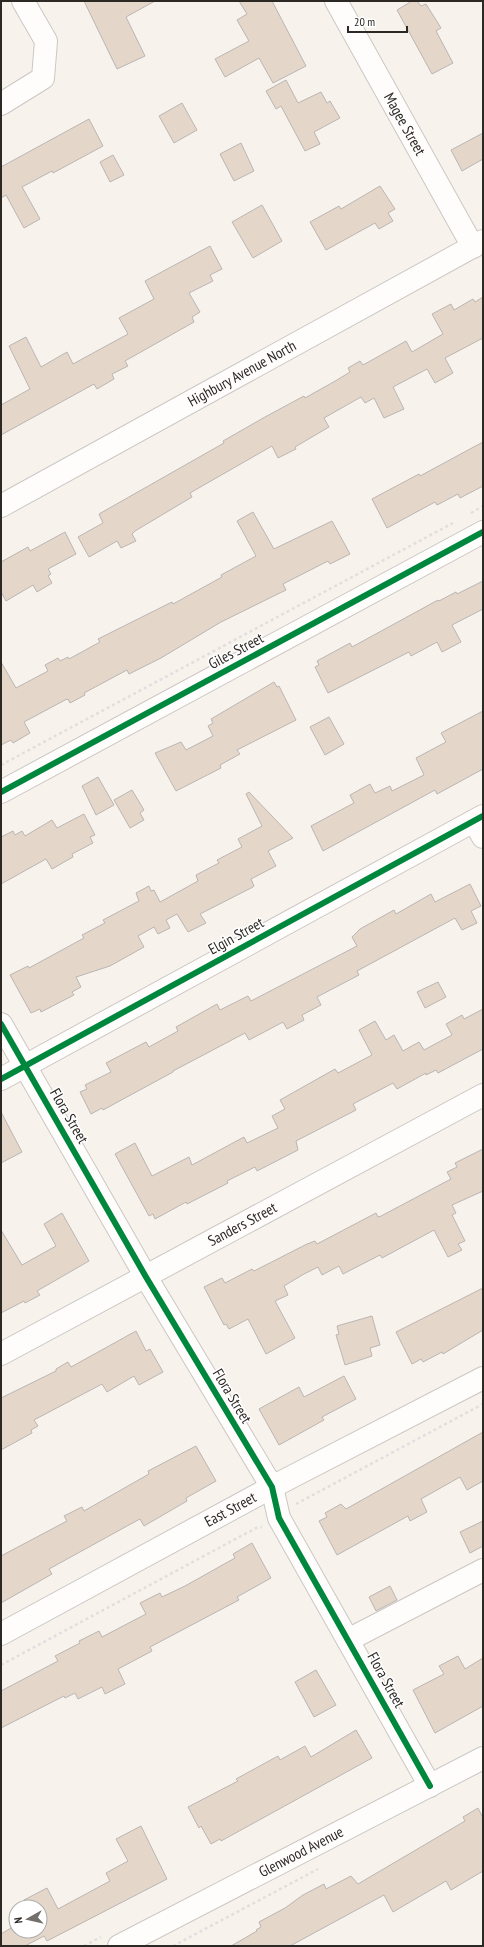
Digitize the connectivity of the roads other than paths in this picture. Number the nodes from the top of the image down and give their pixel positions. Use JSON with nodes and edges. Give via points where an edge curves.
{"nodes":[{"id":1,"x":23,"y":1,"type":"edge"},
{"id":2,"x":336,"y":1,"type":"edge"},
{"id":3,"x":1,"y":104,"type":"edge"},
{"id":4,"x":478,"y":244,"type":"edge"},
{"id":5,"x":1,"y":506,"type":"edge"},
{"id":6,"x":483,"y":532,"type":"edge"},
{"id":7,"x":1,"y":792,"type":"edge"},
{"id":8,"x":480,"y":824,"type":"edge"},
{"id":9,"x":1,"y":1024,"type":"edge"},
{"id":10,"x":26,"y":1066,"type":"junction"},
{"id":11,"x":1,"y":1079,"type":"edge"},
{"id":12,"x":483,"y":1095,"type":"edge"},
{"id":13,"x":146,"y":1277,"type":"junction"},
{"id":14,"x":1,"y":1354,"type":"edge"},
{"id":15,"x":483,"y":1378,"type":"edge"},
{"id":16,"x":272,"y":1488,"type":"junction"},
{"id":17,"x":483,"y":1570,"type":"edge"},
{"id":18,"x":1,"y":1634,"type":"edge"},
{"id":19,"x":348,"y":1640,"type":"junction"},
{"id":20,"x":483,"y":1758,"type":"edge"},
{"id":21,"x":430,"y":1786,"type":"junction"},
{"id":22,"x":112,"y":1940,"type":"edge"}],
"edges":[{"from":1,"to":3,"type":"street","via":[[46,41],[43,78]]},
{"from":2,"to":4,"type":"street","name":"Magee Street"},
{"from":4,"to":5,"type":"street","name":"Highbury Avenue North"},
{"from":6,"to":7,"type":"street","name":"Giles Street"},
{"from":8,"to":10,"type":"street","name":"Elgin Street"},
{"from":9,"to":10,"type":"street","name":"Flora Street"},
{"from":10,"to":11,"type":"street","name":"Elgin Street"},
{"from":10,"to":13,"type":"street","name":"Flora Street"},
{"from":12,"to":13,"type":"street","name":"Sanders Street"},
{"from":13,"to":14,"type":"street","name":"Sanders Street"},
{"from":13,"to":16,"type":"street","name":"Flora Street"},
{"from":15,"to":16,"type":"street","name":"East Street"},
{"from":16,"to":18,"type":"street","name":"East Street"},
{"from":16,"to":19,"type":"street","name":"Flora Street","via":[[279,1518]]},
{"from":17,"to":19,"type":"street"},
{"from":19,"to":21,"type":"street","name":"Flora Street"},
{"from":20,"to":21,"type":"street","name":"Glenwood Avenue"},
{"from":21,"to":22,"type":"street","name":"Glenwood Avenue"}]}
